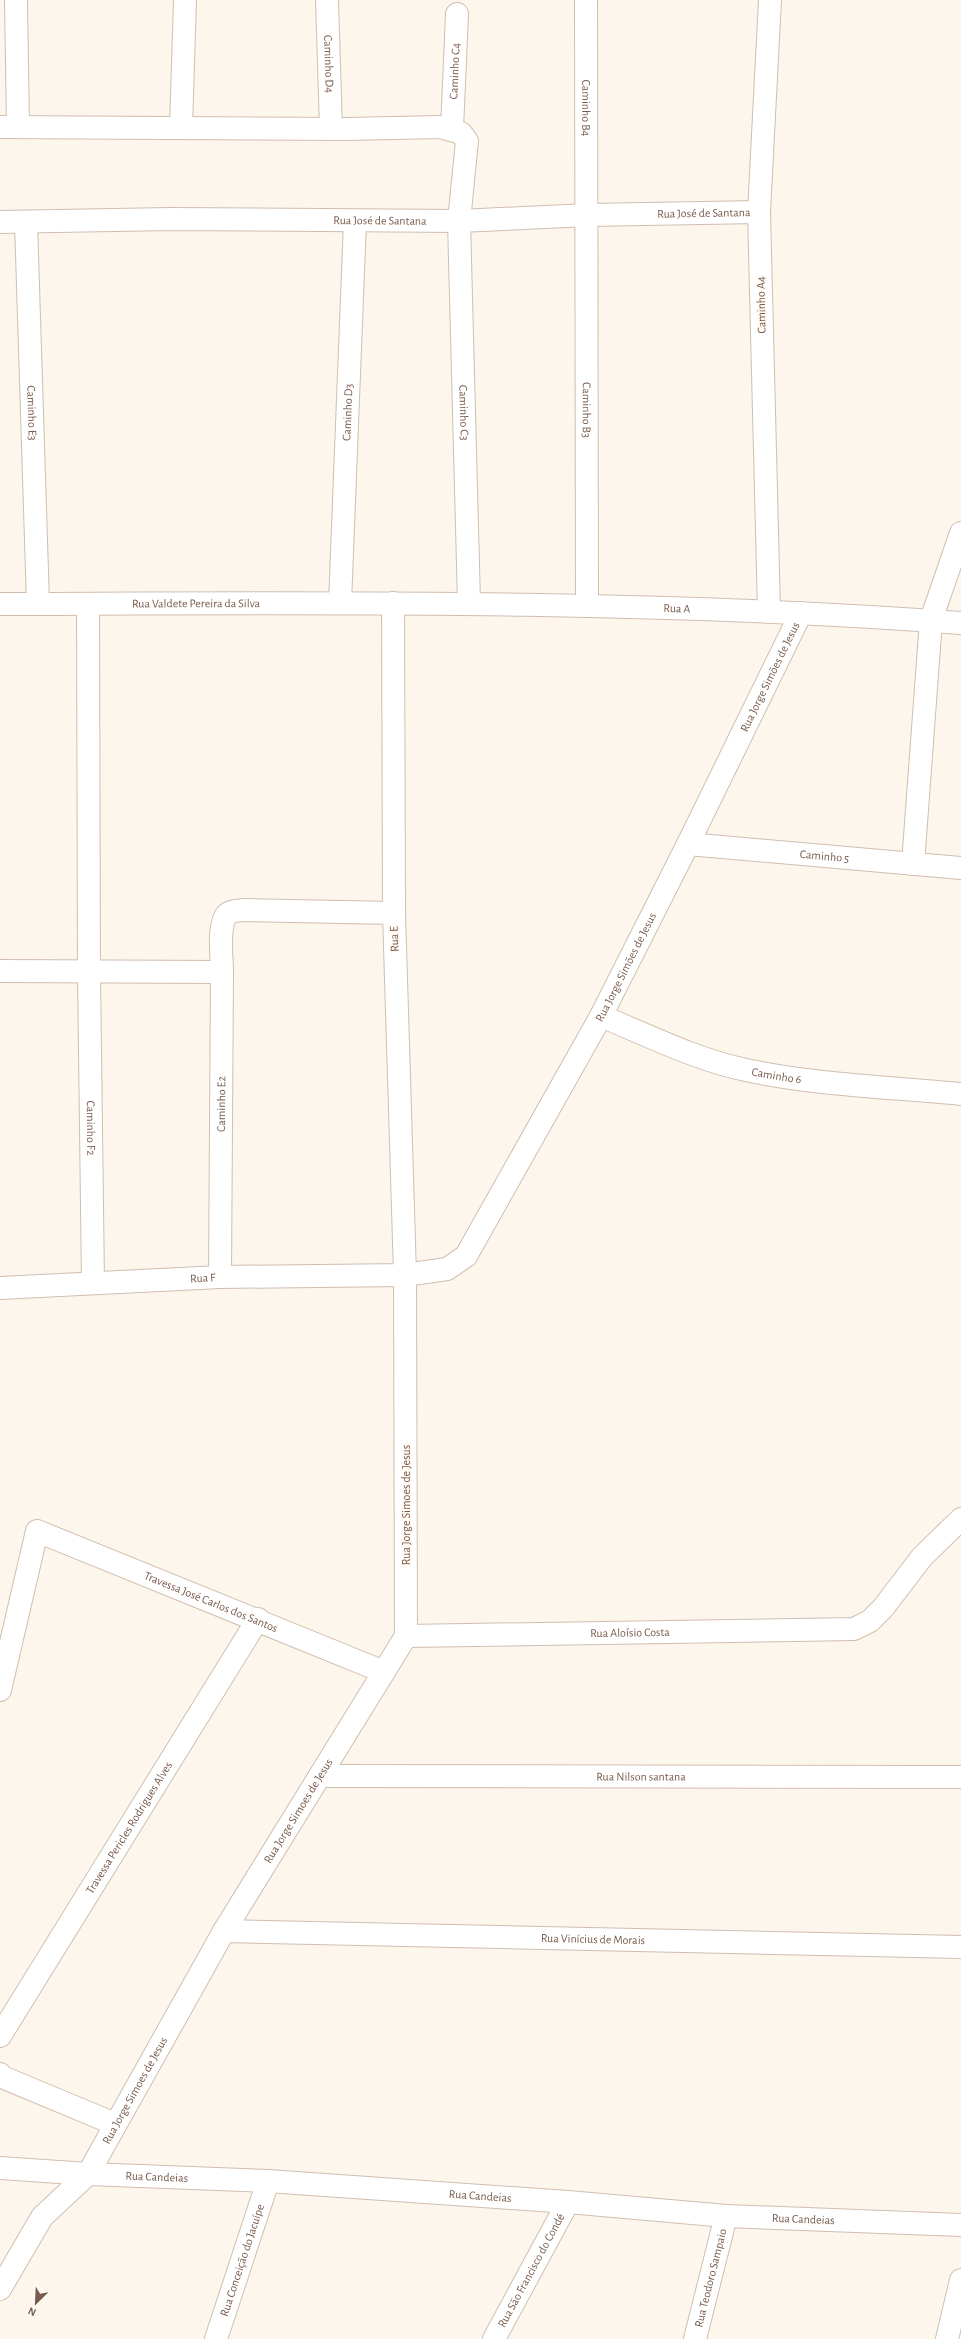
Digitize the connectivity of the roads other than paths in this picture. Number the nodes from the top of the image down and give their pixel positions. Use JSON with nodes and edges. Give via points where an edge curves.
{"nodes":[{"id":1,"x":16,"y":0,"type":"edge"},
{"id":2,"x":185,"y":0,"type":"edge"},
{"id":3,"x":328,"y":0,"type":"edge"},
{"id":4,"x":586,"y":0,"type":"edge"},
{"id":5,"x":770,"y":0,"type":"edge"},
{"id":6,"x":457,"y":14,"type":"dead end"},
{"id":7,"x":9,"y":127,"type":"edge"},
{"id":8,"x":181,"y":128,"type":"junction"},
{"id":9,"x":331,"y":128,"type":"junction"},
{"id":10,"x":452,"y":129,"type":"junction"},
{"id":11,"x":759,"y":212,"type":"junction"},
{"id":12,"x":588,"y":215,"type":"junction"},
{"id":13,"x":355,"y":220,"type":"junction"},
{"id":14,"x":459,"y":221,"type":"junction"},
{"id":15,"x":0,"y":222,"type":"edge"},
{"id":16,"x":26,"y":222,"type":"junction"},
{"id":17,"x":961,"y":533,"type":"edge"},
{"id":18,"x":340,"y":603,"type":"junction"},
{"id":19,"x":393,"y":603,"type":"junction"},
{"id":20,"x":469,"y":603,"type":"junction"},
{"id":21,"x":0,"y":604,"type":"edge"},
{"id":22,"x":38,"y":604,"type":"junction"},
{"id":23,"x":88,"y":604,"type":"junction"},
{"id":24,"x":588,"y":604,"type":"junction"},
{"id":25,"x":769,"y":611,"type":"junction"},
{"id":26,"x":801,"y":613,"type":"junction"},
{"id":27,"x":931,"y":620,"type":"junction"},
{"id":28,"x":961,"y":623,"type":"edge"},
{"id":29,"x":688,"y":844,"type":"junction"},
{"id":30,"x":913,"y":864,"type":"junction"},
{"id":31,"x":961,"y":868,"type":"edge"},
{"id":32,"x":394,"y":913,"type":"junction"},
{"id":33,"x":0,"y":970,"type":"edge"},
{"id":34,"x":222,"y":972,"type":"junction"},
{"id":35,"x":89,"y":973,"type":"junction"},
{"id":36,"x":601,"y":1016,"type":"junction"},
{"id":37,"x":961,"y":1094,"type":"edge"},
{"id":38,"x":406,"y":1275,"type":"junction"},
{"id":39,"x":220,"y":1277,"type":"junction"},
{"id":40,"x":94,"y":1283,"type":"junction"},
{"id":41,"x":0,"y":1288,"type":"edge"},
{"id":42,"x":961,"y":1519,"type":"edge"},
{"id":43,"x":258,"y":1619,"type":"junction"},
{"id":44,"x":406,"y":1636,"type":"junction"},
{"id":45,"x":384,"y":1672,"type":"junction"},
{"id":46,"x":0,"y":1690,"type":"edge"},
{"id":47,"x":320,"y":1776,"type":"junction"},
{"id":48,"x":961,"y":1777,"type":"edge"},
{"id":49,"x":224,"y":1931,"type":"junction"},
{"id":50,"x":961,"y":1947,"type":"edge"},
{"id":51,"x":0,"y":2036,"type":"edge"},
{"id":52,"x":0,"y":2074,"type":"edge"},
{"id":53,"x":115,"y":2124,"type":"junction"},
{"id":54,"x":0,"y":2168,"type":"edge"},
{"id":55,"x":88,"y":2174,"type":"junction"},
{"id":56,"x":268,"y":2181,"type":"junction"},
{"id":57,"x":568,"y":2202,"type":"junction"},
{"id":58,"x":726,"y":2216,"type":"junction"},
{"id":59,"x":961,"y":2225,"type":"edge"},
{"id":60,"x":961,"y":2280,"type":"edge"},
{"id":61,"x":0,"y":2290,"type":"edge"},
{"id":62,"x":216,"y":2339,"type":"edge"},
{"id":63,"x":494,"y":2339,"type":"edge"},
{"id":64,"x":695,"y":2339,"type":"edge"},
{"id":65,"x":947,"y":2339,"type":"edge"}],
"edges":[{"from":1,"to":7,"type":"street"},
{"from":2,"to":8,"type":"street"},
{"from":3,"to":9,"type":"street","name":"Caminho D4"},
{"from":4,"to":12,"type":"street","name":"Caminho B4"},
{"from":5,"to":11,"type":"street","name":"Caminho A4"},
{"from":6,"to":10,"type":"street","name":"Caminho C4"},
{"from":7,"to":8,"type":"street"},
{"from":8,"to":9,"type":"street"},
{"from":9,"to":10,"type":"street"},
{"from":10,"to":14,"type":"street","name":"Caminho C3","via":[[461,133],[468,141]]},
{"from":11,"to":12,"type":"street","name":"Rua José de Santana"},
{"from":11,"to":25,"type":"street","name":"Caminho A4"},
{"from":12,"to":14,"type":"street","name":"Rua José de Santana"},
{"from":12,"to":24,"type":"street","name":"Caminho B3"},
{"from":13,"to":14,"type":"street","name":"Rua José de Santana"},
{"from":13,"to":16,"type":"street","name":"Rua José de Santana","via":[[170,219]]},
{"from":13,"to":18,"type":"street","name":"Caminho D3"},
{"from":14,"to":20,"type":"street","name":"Caminho C3"},
{"from":15,"to":16,"type":"street","name":"Rua José de Santana"},
{"from":16,"to":22,"type":"street","name":"Caminho E3"},
{"from":17,"to":27,"type":"street"},
{"from":18,"to":19,"type":"street","name":"Rua Valdete Pereira da Silva"},
{"from":18,"to":23,"type":"street","name":"Rua Valdete Pereira da Silva"},
{"from":19,"to":20,"type":"street","name":"Rua A"},
{"from":19,"to":32,"type":"street","name":"Rua E"},
{"from":20,"to":24,"type":"street","name":"Rua A"},
{"from":21,"to":22,"type":"street","name":"Rua Valdete Pereira da Silva"},
{"from":22,"to":23,"type":"street","name":"Rua Valdete Pereira da Silva"},
{"from":23,"to":35,"type":"street","name":"Caminho F2"},
{"from":24,"to":25,"type":"street","name":"Rua A"},
{"from":25,"to":26,"type":"street","name":"Rua A"},
{"from":26,"to":27,"type":"street","name":"Rua A"},
{"from":26,"to":29,"type":"street","name":"Rua Jorge Simões de Jesus"},
{"from":27,"to":28,"type":"street","name":"Rua A"},
{"from":27,"to":30,"type":"street"},
{"from":29,"to":30,"type":"street","name":"Caminho 5"},
{"from":29,"to":36,"type":"street","name":"Rua Jorge Simões de Jesus"},
{"from":30,"to":31,"type":"street","name":"Caminho 5"},
{"from":32,"to":34,"type":"street","name":"Caminho E2","via":[[232,911],[226,917],[223,930]]},
{"from":32,"to":38,"type":"street","name":"Rua E"},
{"from":33,"to":35,"type":"street"},
{"from":34,"to":35,"type":"street"},
{"from":34,"to":39,"type":"street","name":"Caminho E2"},
{"from":35,"to":40,"type":"street","name":"Caminho F2"},
{"from":36,"to":37,"type":"street","name":"Caminho 6","via":[[676,1048],[745,1070],[823,1081]]},
{"from":36,"to":38,"type":"street","name":"Rua Jorge Simões de Jesus","via":[[466,1256],[447,1269]]},
{"from":38,"to":39,"type":"street","name":"Rua F"},
{"from":38,"to":44,"type":"street","name":"Rua Jorge Simoes de Jesus"},
{"from":39,"to":40,"type":"street","name":"Rua F"},
{"from":40,"to":41,"type":"street","name":"Rua F"},
{"from":42,"to":44,"type":"street","name":"Rua Aloísio Costa","via":[[922,1557],[883,1608],[870,1621],[854,1629]]},
{"from":43,"to":45,"type":"street","name":"Travessa José Carlos dos Santos"},
{"from":43,"to":46,"type":"street","name":"Travessa José Carlos dos Santos","via":[[37,1531]]},
{"from":43,"to":51,"type":"street","name":"Travessa Pericles Rodrigues Alves"},
{"from":44,"to":45,"type":"street","name":"Rua Jorge Simoes de Jesus"},
{"from":45,"to":47,"type":"street","name":"Rua Jorge Simoes de Jesus"},
{"from":47,"to":48,"type":"street","name":"Rua Nilson santana"},
{"from":47,"to":49,"type":"street","name":"Rua Jorge Simoes de Jesus"},
{"from":49,"to":50,"type":"street","name":"Rua Vinícius de Morais"},
{"from":49,"to":53,"type":"street","name":"Rua Jorge Simoes de Jesus"},
{"from":52,"to":53,"type":"street"},
{"from":53,"to":55,"type":"street","name":"Rua Jorge Simoes de Jesus"},
{"from":54,"to":55,"type":"street","name":"Rua Candeias"},
{"from":55,"to":56,"type":"street","name":"Rua Candeias"},
{"from":55,"to":61,"type":"street","name":"Rua Jorge Simoes de Jesus","via":[[42,2217]]},
{"from":56,"to":57,"type":"street","name":"Rua Candeias"},
{"from":56,"to":62,"type":"street","name":"Rua Conceição do Jacuípe"},
{"from":57,"to":58,"type":"street","name":"Rua Candeias"},
{"from":57,"to":63,"type":"street","name":"Rua São Francisco do Condé"},
{"from":58,"to":59,"type":"street","name":"Rua Candeias"},
{"from":58,"to":64,"type":"street","name":"Rua Teodoro Sampaio"},
{"from":60,"to":65,"type":"street"}]}
